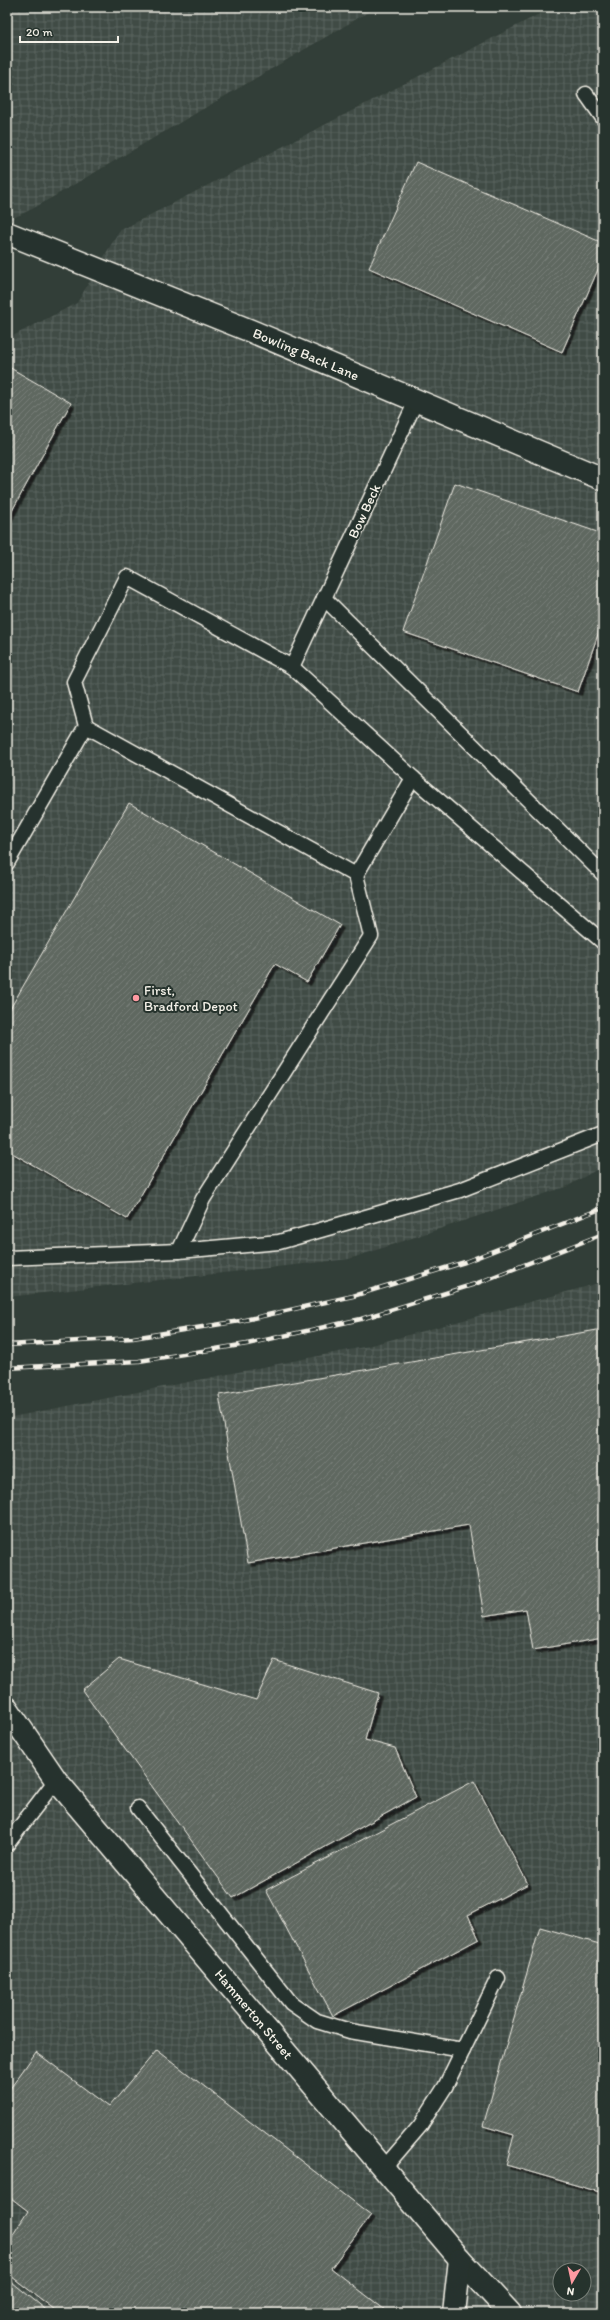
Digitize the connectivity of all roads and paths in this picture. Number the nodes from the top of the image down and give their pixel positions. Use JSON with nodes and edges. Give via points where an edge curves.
{"nodes":[{"id":1,"x":586,"y":94,"type":"dead end"},
{"id":2,"x":603,"y":118,"type":"edge"},
{"id":3,"x":7,"y":233,"type":"edge"},
{"id":4,"x":416,"y":401,"type":"junction"},
{"id":5,"x":603,"y":479,"type":"edge"},
{"id":6,"x":324,"y":598,"type":"junction"},
{"id":7,"x":292,"y":667,"type":"junction"},
{"id":8,"x":86,"y":726,"type":"junction"},
{"id":9,"x":413,"y":778,"type":"junction"},
{"id":10,"x":7,"y":863,"type":"edge"},
{"id":11,"x":603,"y":874,"type":"edge"},
{"id":12,"x":356,"y":875,"type":"junction"},
{"id":13,"x":603,"y":942,"type":"edge"},
{"id":14,"x":603,"y":1134,"type":"edge"},
{"id":15,"x":179,"y":1251,"type":"junction"},
{"id":16,"x":7,"y":1258,"type":"edge"},
{"id":17,"x":7,"y":1708,"type":"edge"},
{"id":18,"x":56,"y":1780,"type":"junction"},
{"id":19,"x":138,"y":1808,"type":"dead end"},
{"id":20,"x":7,"y":1844,"type":"edge"},
{"id":21,"x":498,"y":1978,"type":"dead end"},
{"id":22,"x":463,"y":2050,"type":"junction"},
{"id":23,"x":384,"y":2168,"type":"junction"},
{"id":24,"x":460,"y":2259,"type":"junction"},
{"id":25,"x":454,"y":2313,"type":"edge"},
{"id":26,"x":510,"y":2313,"type":"edge"}],
"edges":[{"from":1,"to":2,"type":"lane"},
{"from":3,"to":4,"type":"street","name":"Bowling Back Lane"},
{"from":4,"to":5,"type":"street","name":"Bowling Back Lane"},
{"from":4,"to":6,"type":"lane","name":"Bow Beck"},
{"from":6,"to":7,"type":"lane","name":"Bow Beck"},
{"from":6,"to":11,"type":"lane"},
{"from":7,"to":8,"type":"lane","via":[[127,577],[74,682]]},
{"from":7,"to":9,"type":"lane"},
{"from":8,"to":10,"type":"lane"},
{"from":8,"to":12,"type":"lane"},
{"from":9,"to":12,"type":"lane"},
{"from":9,"to":13,"type":"lane"},
{"from":12,"to":15,"type":"lane","via":[[371,936],[203,1199]]},
{"from":14,"to":15,"type":"lane","via":[[460,1190],[279,1242]]},
{"from":15,"to":16,"type":"lane"},
{"from":17,"to":18,"type":"street","name":"Hammerton Street"},
{"from":18,"to":20,"type":"lane"},
{"from":18,"to":23,"type":"street","name":"Hammerton Street"},
{"from":19,"to":22,"type":"lane","via":[[291,2003],[317,2021],[350,2031]]},
{"from":21,"to":22,"type":"lane"},
{"from":22,"to":23,"type":"lane","via":[[445,2087],[420,2126]]},
{"from":23,"to":24,"type":"street","name":"Hammerton Street"},
{"from":24,"to":25,"type":"street"},
{"from":24,"to":26,"type":"street","name":"Hammerton Street"}]}
